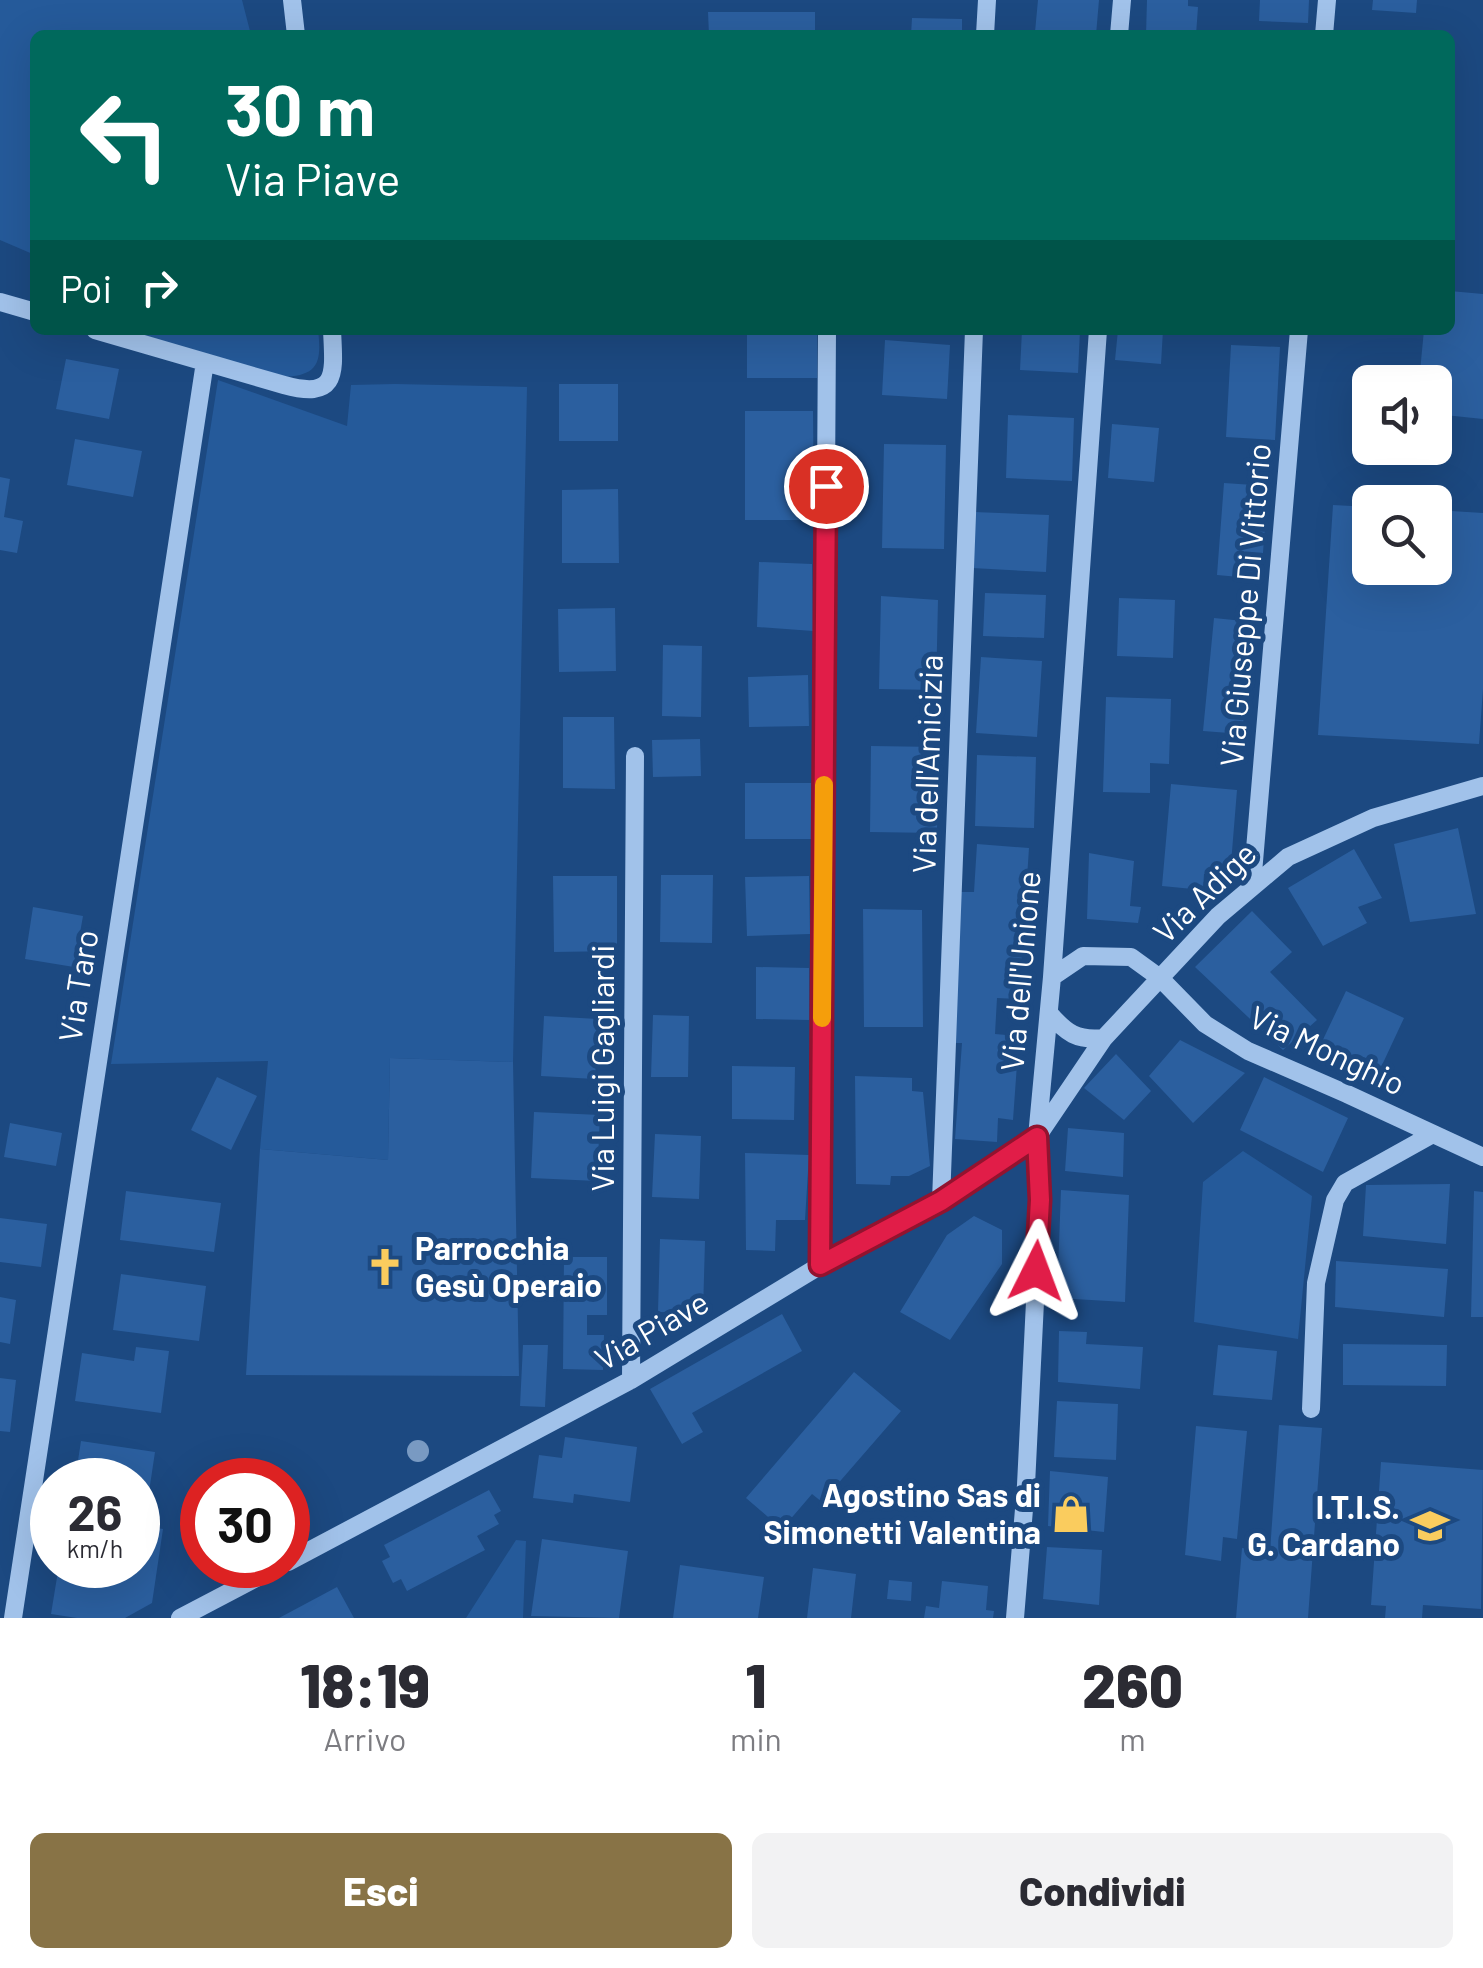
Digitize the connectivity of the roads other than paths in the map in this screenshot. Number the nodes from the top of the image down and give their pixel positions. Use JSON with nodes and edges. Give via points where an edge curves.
{"nodes":[{"id":1,"x":292,"y":0,"type":"edge"},
{"id":2,"x":986,"y":0,"type":"edge"},
{"id":3,"x":1122,"y":0,"type":"edge"},
{"id":4,"x":1328,"y":0,"type":"edge"},
{"id":5,"x":295,"y":30,"type":"edge"},
{"id":6,"x":985,"y":30,"type":"edge"},
{"id":7,"x":1120,"y":30,"type":"edge"},
{"id":8,"x":1325,"y":30,"type":"edge"},
{"id":9,"x":0,"y":302,"type":"edge"},
{"id":10,"x":30,"y":311,"type":"edge"},
{"id":11,"x":112,"y":335,"type":"edge"},
{"id":12,"x":332,"y":335,"type":"edge"},
{"id":13,"x":827,"y":335,"type":"edge"},
{"id":14,"x":974,"y":335,"type":"edge"},
{"id":15,"x":1098,"y":335,"type":"edge"},
{"id":16,"x":1299,"y":335,"type":"edge"},
{"id":17,"x":205,"y":362,"type":"junction"},
{"id":18,"x":635,"y":756,"type":"dead end"},
{"id":19,"x":1483,"y":786,"type":"edge"},
{"id":20,"x":1252,"y":886,"type":"junction"},
{"id":21,"x":1052,"y":977,"type":"junction"},
{"id":22,"x":1160,"y":978,"type":"junction"},
{"id":23,"x":1049,"y":1014,"type":"junction"},
{"id":24,"x":1104,"y":1038,"type":"junction"},
{"id":25,"x":1433,"y":1134,"type":"junction"},
{"id":26,"x":1037,"y":1137,"type":"junction"},
{"id":27,"x":1480,"y":1154,"type":"edge"},
{"id":28,"x":941,"y":1201,"type":"junction"},
{"id":29,"x":820,"y":1265,"type":"junction"},
{"id":30,"x":631,"y":1380,"type":"junction"},
{"id":31,"x":1311,"y":1408,"type":"dead end"},
{"id":32,"x":310,"y":1549,"type":"edge"},
{"id":33,"x":237,"y":1588,"type":"edge"},
{"id":34,"x":13,"y":1618,"type":"edge"},
{"id":35,"x":180,"y":1618,"type":"edge"},
{"id":36,"x":1015,"y":1618,"type":"edge"}],
"edges":[{"from":1,"to":5,"type":"street"},
{"from":2,"to":6,"type":"street"},
{"from":3,"to":7,"type":"street"},
{"from":4,"to":8,"type":"street"},
{"from":9,"to":10,"type":"street"},
{"from":11,"to":17,"type":"street"},
{"from":12,"to":17,"type":"street","via":[[330,380],[316,390]]},
{"from":13,"to":29,"type":"street"},
{"from":14,"to":28,"type":"street","name":"Via dell'Amicizia"},
{"from":15,"to":21,"type":"street","name":"Via dell'Unione"},
{"from":16,"to":20,"type":"street","name":"Via Giuseppe Di Vittorio"},
{"from":17,"to":34,"type":"street","name":"Via Taro"},
{"from":18,"to":30,"type":"street","name":"Via Luigi Gagliardi"},
{"from":19,"to":20,"type":"street","name":"Via Adige","via":[[1373,818],[1288,857]]},
{"from":20,"to":22,"type":"street","name":"Via Adige"},
{"from":21,"to":22,"type":"street","name":"Via Monghio","via":[[1083,956],[1131,957]]},
{"from":21,"to":23,"type":"street","name":"Via dell'Unione"},
{"from":22,"to":24,"type":"street","name":"Via Adige"},
{"from":22,"to":25,"type":"street","name":"Via Monghio","via":[[1205,1024],[1248,1051]]},
{"from":23,"to":24,"type":"street","via":[[1064,1031]]},
{"from":23,"to":26,"type":"street","name":"Via dell'Unione"},
{"from":24,"to":26,"type":"street","name":"Via Adige"},
{"from":25,"to":27,"type":"street","name":"Via Monghio"},
{"from":25,"to":31,"type":"street","via":[[1345,1183],[1335,1200],[1316,1284]]},
{"from":26,"to":28,"type":"street","name":"Via Piave"},
{"from":26,"to":36,"type":"street","name":"Via dell'Unione","via":[[1040,1200]]},
{"from":28,"to":29,"type":"street","name":"Via Piave"},
{"from":29,"to":30,"type":"street","name":"Via Piave"},
{"from":30,"to":32,"type":"street","name":"Via Piave"},
{"from":33,"to":35,"type":"street","name":"Via Piave"}]}
